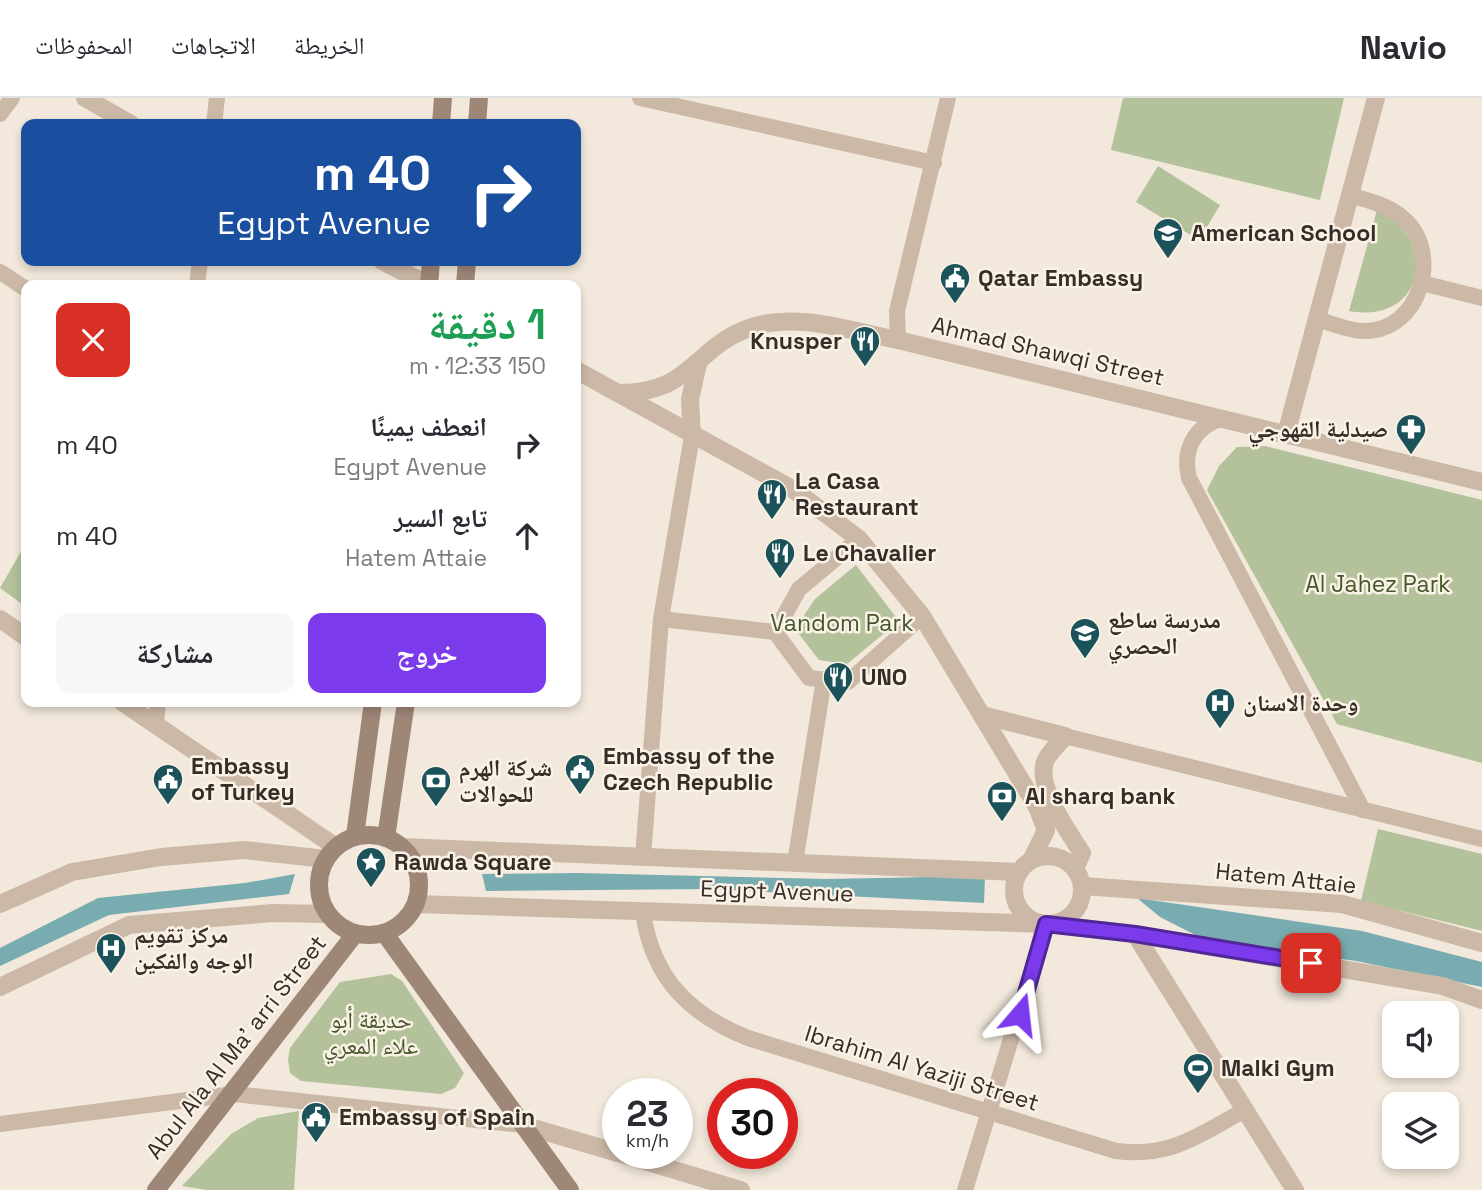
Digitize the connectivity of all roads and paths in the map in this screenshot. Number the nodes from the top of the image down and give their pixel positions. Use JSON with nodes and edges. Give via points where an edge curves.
{"nodes":[{"id":1,"x":12,"y":98,"type":"edge"},
{"id":2,"x":85,"y":98,"type":"edge"},
{"id":3,"x":217,"y":98,"type":"edge"},
{"id":4,"x":443,"y":98,"type":"edge"},
{"id":5,"x":479,"y":98,"type":"edge"},
{"id":6,"x":640,"y":98,"type":"edge"},
{"id":7,"x":948,"y":98,"type":"edge"},
{"id":8,"x":1376,"y":98,"type":"edge"},
{"id":9,"x":0,"y":114,"type":"edge"},
{"id":10,"x":122,"y":119,"type":"edge"},
{"id":11,"x":215,"y":119,"type":"edge"},
{"id":12,"x":441,"y":119,"type":"edge"},
{"id":13,"x":477,"y":119,"type":"edge"},
{"id":14,"x":934,"y":163,"type":"junction"},
{"id":15,"x":1350,"y":195,"type":"junction"},
{"id":16,"x":392,"y":266,"type":"edge"},
{"id":17,"x":0,"y":272,"type":"edge"},
{"id":18,"x":419,"y":280,"type":"edge"},
{"id":19,"x":1422,"y":283,"type":"junction"},
{"id":20,"x":21,"y":286,"type":"edge"},
{"id":21,"x":1482,"y":298,"type":"edge"},
{"id":22,"x":1317,"y":319,"type":"junction"},
{"id":23,"x":898,"y":340,"type":"junction"},
{"id":24,"x":698,"y":364,"type":"junction"},
{"id":25,"x":581,"y":373,"type":"edge"},
{"id":26,"x":617,"y":393,"type":"junction"},
{"id":27,"x":1223,"y":418,"type":"junction"},
{"id":28,"x":1286,"y":434,"type":"junction"},
{"id":29,"x":692,"y":436,"type":"junction"},
{"id":30,"x":1482,"y":482,"type":"edge"},
{"id":31,"x":859,"y":540,"type":"junction"},
{"id":32,"x":922,"y":615,"type":"junction"},
{"id":33,"x":0,"y":619,"type":"edge"},
{"id":34,"x":661,"y":619,"type":"junction"},
{"id":35,"x":775,"y":632,"type":"junction"},
{"id":36,"x":21,"y":634,"type":"edge"},
{"id":37,"x":824,"y":679,"type":"junction"},
{"id":38,"x":129,"y":707,"type":"edge"},
{"id":39,"x":158,"y":707,"type":"edge"},
{"id":40,"x":372,"y":707,"type":"edge"},
{"id":41,"x":405,"y":707,"type":"edge"},
{"id":42,"x":982,"y":716,"type":"junction"},
{"id":43,"x":156,"y":725,"type":"junction"},
{"id":44,"x":1065,"y":736,"type":"junction"},
{"id":45,"x":1363,"y":810,"type":"junction"},
{"id":46,"x":355,"y":836,"type":"junction"},
{"id":47,"x":386,"y":838,"type":"junction"},
{"id":48,"x":1482,"y":839,"type":"edge"},
{"id":49,"x":402,"y":847,"type":"junction"},
{"id":50,"x":331,"y":853,"type":"junction"},
{"id":51,"x":643,"y":857,"type":"junction"},
{"id":52,"x":1032,"y":859,"type":"junction"},
{"id":53,"x":795,"y":863,"type":"junction"},
{"id":54,"x":1018,"y":872,"type":"junction"},
{"id":55,"x":1079,"y":878,"type":"junction"},
{"id":56,"x":0,"y":904,"type":"edge"},
{"id":57,"x":416,"y":904,"type":"junction"},
{"id":58,"x":643,"y":912,"type":"junction"},
{"id":59,"x":327,"y":914,"type":"junction"},
{"id":60,"x":1046,"y":924,"type":"junction"},
{"id":61,"x":355,"y":934,"type":"junction"},
{"id":62,"x":385,"y":934,"type":"junction"},
{"id":63,"x":1135,"y":934,"type":"junction"},
{"id":64,"x":1482,"y":943,"type":"edge"},
{"id":65,"x":0,"y":987,"type":"edge"},
{"id":66,"x":1482,"y":1000,"type":"edge"},
{"id":67,"x":234,"y":1094,"type":"junction"},
{"id":68,"x":1244,"y":1110,"type":"junction"},
{"id":69,"x":989,"y":1112,"type":"junction"},
{"id":70,"x":0,"y":1124,"type":"edge"},
{"id":71,"x":523,"y":1125,"type":"junction"},
{"id":72,"x":602,"y":1148,"type":"edge"},
{"id":73,"x":671,"y":1169,"type":"edge"},
{"id":74,"x":156,"y":1190,"type":"edge"},
{"id":75,"x":570,"y":1190,"type":"edge"},
{"id":76,"x":741,"y":1190,"type":"edge"},
{"id":77,"x":965,"y":1190,"type":"edge"},
{"id":78,"x":1295,"y":1190,"type":"edge"}],
"edges":[{"from":1,"to":9,"type":"street"},
{"from":2,"to":10,"type":"street"},
{"from":3,"to":11,"type":"street"},
{"from":4,"to":12,"type":"main road"},
{"from":5,"to":13,"type":"main road"},
{"from":6,"to":14,"type":"street"},
{"from":7,"to":14,"type":"street"},
{"from":8,"to":15,"type":"street"},
{"from":14,"to":23,"type":"street","via":[[897,311]]},
{"from":15,"to":19,"type":"street","via":[[1387,206],[1405,219],[1424,260]]},
{"from":15,"to":22,"type":"street"},
{"from":16,"to":18,"type":"street"},
{"from":17,"to":20,"type":"street"},
{"from":19,"to":21,"type":"street"},
{"from":19,"to":22,"type":"street","via":[[1413,303],[1385,326],[1364,331]]},
{"from":22,"to":28,"type":"street"},
{"from":23,"to":24,"type":"street","name":"Ahmad Shawqi Street","via":[[801,321],[768,323],[729,337]]},
{"from":23,"to":27,"type":"street","name":"Ahmad Shawqi Street"},
{"from":24,"to":26,"type":"street","name":"Ahmad Shawqi Street","via":[[662,386]]},
{"from":24,"to":29,"type":"street","via":[[690,399]]},
{"from":25,"to":26,"type":"street"},
{"from":26,"to":29,"type":"street"},
{"from":27,"to":28,"type":"street","name":"Ahmad Shawqi Street"},
{"from":27,"to":45,"type":"street","via":[[1205,425],[1192,440],[1186,458],[1189,478]]},
{"from":28,"to":30,"type":"street","name":"Ahmad Shawqi Street"},
{"from":29,"to":31,"type":"street","via":[[793,490]]},
{"from":29,"to":34,"type":"street"},
{"from":31,"to":32,"type":"street"},
{"from":31,"to":35,"type":"street","via":[[799,589]]},
{"from":32,"to":37,"type":"street","via":[[848,682]]},
{"from":32,"to":42,"type":"street"},
{"from":33,"to":36,"type":"street"},
{"from":34,"to":35,"type":"street"},
{"from":34,"to":51,"type":"street"},
{"from":35,"to":37,"type":"street","via":[[809,678]]},
{"from":37,"to":53,"type":"street"},
{"from":38,"to":43,"type":"street"},
{"from":39,"to":43,"type":"street"},
{"from":40,"to":46,"type":"main road"},
{"from":41,"to":47,"type":"main road"},
{"from":42,"to":44,"type":"street"},
{"from":42,"to":52,"type":"street","via":[[1046,830]]},
{"from":43,"to":50,"type":"street"},
{"from":44,"to":45,"type":"street"},
{"from":44,"to":55,"type":"street","via":[[1046,760],[1043,772],[1060,820],[1082,853]]},
{"from":45,"to":48,"type":"street"},
{"from":46,"to":47,"type":"main road"},
{"from":46,"to":50,"type":"main road"},
{"from":47,"to":49,"type":"main road"},
{"from":49,"to":51,"type":"street","name":"Egypt Avenue"},
{"from":49,"to":57,"type":"main road","via":[[419,873]]},
{"from":50,"to":56,"type":"street","via":[[244,850],[161,857],[72,872]]},
{"from":50,"to":59,"type":"main road","via":[[318,886]]},
{"from":51,"to":53,"type":"street","name":"Egypt Avenue"},
{"from":52,"to":54,"type":"street"},
{"from":52,"to":55,"type":"street","via":[[1060,858]]},
{"from":53,"to":54,"type":"street","name":"Egypt Avenue"},
{"from":54,"to":60,"type":"street","via":[[1014,883],[1018,905],[1034,921]]},
{"from":55,"to":60,"type":"street","via":[[1082,896],[1073,914]]},
{"from":55,"to":64,"type":"street","name":"Hatem Attaie","via":[[1342,904]]},
{"from":57,"to":58,"type":"street","name":"Egypt Avenue"},
{"from":57,"to":62,"type":"main road","via":[[398,927]]},
{"from":58,"to":60,"type":"street","name":"Egypt Avenue"},
{"from":58,"to":69,"type":"street","name":"Ibrahim Al Yaziji Street","via":[[647,939],[666,978],[692,1006],[724,1028]]},
{"from":59,"to":61,"type":"main road"},
{"from":59,"to":65,"type":"street","via":[[273,913],[129,925]]},
{"from":60,"to":63,"type":"street","name":"Egypt Avenue"},
{"from":60,"to":69,"type":"street"},
{"from":61,"to":62,"type":"main road"},
{"from":61,"to":67,"type":"main road","name":"Abul Ala Al Ma' arri Street"},
{"from":62,"to":71,"type":"main road"},
{"from":63,"to":66,"type":"street","via":[[1443,985]]},
{"from":63,"to":68,"type":"street"},
{"from":67,"to":70,"type":"street"},
{"from":67,"to":71,"type":"street"},
{"from":67,"to":74,"type":"main road","name":"Abul Ala Al Ma' arri Street"},
{"from":68,"to":69,"type":"street","name":"Ibrahim Al Yaziji Street","via":[[1180,1147],[1140,1153],[1116,1151]]},
{"from":68,"to":78,"type":"street"},
{"from":69,"to":77,"type":"street"},
{"from":71,"to":72,"type":"street"},
{"from":71,"to":75,"type":"main road"},
{"from":73,"to":76,"type":"street"}]}
